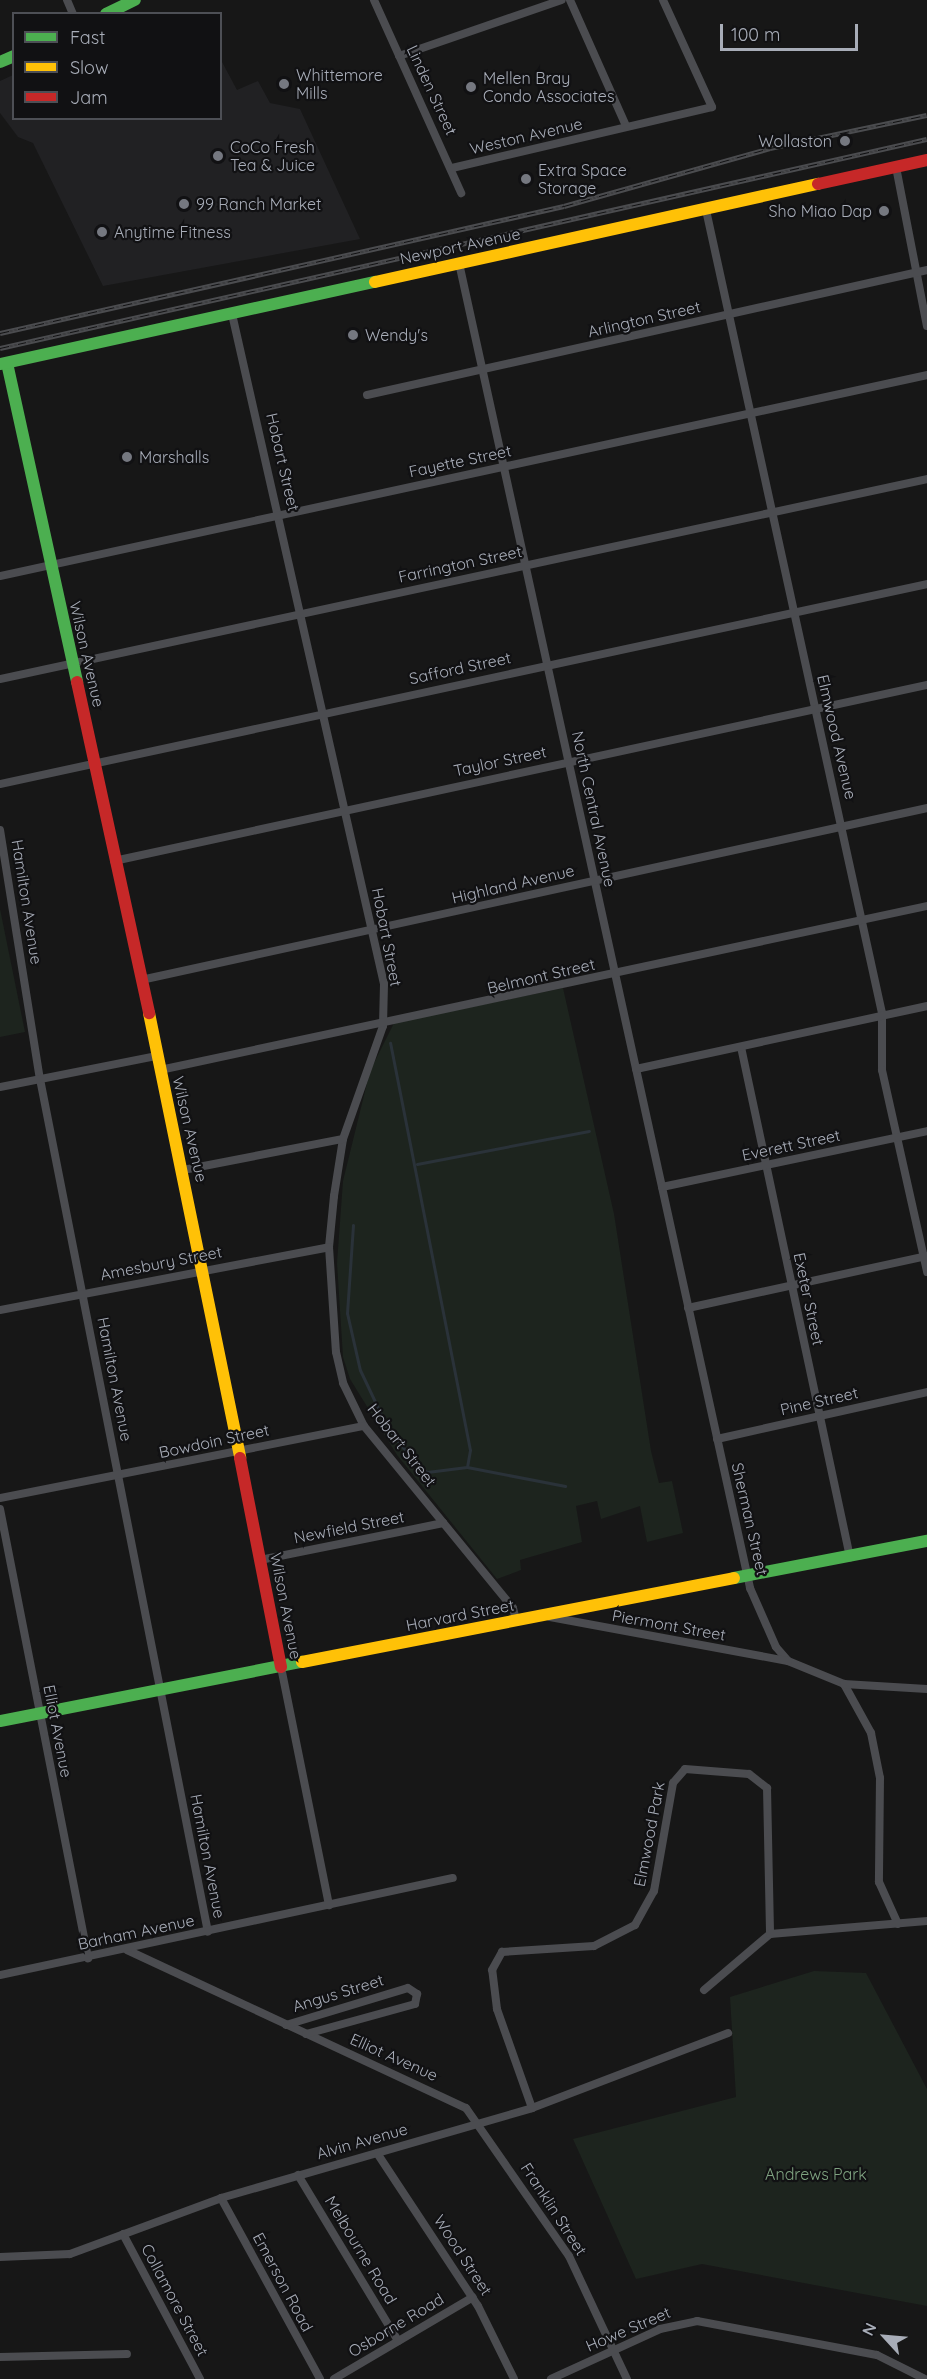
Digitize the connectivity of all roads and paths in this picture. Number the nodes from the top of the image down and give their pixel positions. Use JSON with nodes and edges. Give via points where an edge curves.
{"nodes":[{"id":1,"x":135,"y":0,"type":"edge"},
{"id":2,"x":374,"y":0,"type":"edge"},
{"id":3,"x":562,"y":0,"type":"edge"},
{"id":4,"x":570,"y":0,"type":"edge"},
{"id":5,"x":663,"y":0,"type":"edge"},
{"id":6,"x":110,"y":12,"type":"edge"},
{"id":7,"x":399,"y":56,"type":"junction"},
{"id":8,"x":626,"y":126,"type":"junction"},
{"id":9,"x":927,"y":160,"type":"edge"},
{"id":10,"x":896,"y":167,"type":"junction"},
{"id":11,"x":452,"y":168,"type":"junction"},
{"id":12,"x":461,"y":193,"type":"dead end"},
{"id":13,"x":706,"y":210,"type":"junction"},
{"id":14,"x":459,"y":263,"type":"junction"},
{"id":15,"x":927,"y":270,"type":"edge"},
{"id":16,"x":917,"y":272,"type":"junction"},
{"id":17,"x":232,"y":314,"type":"junction"},
{"id":18,"x":730,"y":315,"type":"junction"},
{"id":19,"x":927,"y":326,"type":"edge"},
{"id":20,"x":4,"y":364,"type":"edge"},
{"id":21,"x":482,"y":372,"type":"junction"},
{"id":22,"x":927,"y":375,"type":"edge"},
{"id":23,"x":367,"y":395,"type":"dead end"},
{"id":24,"x":750,"y":413,"type":"junction"},
{"id":25,"x":504,"y":466,"type":"junction"},
{"id":26,"x":927,"y":479,"type":"edge"},
{"id":27,"x":773,"y":512,"type":"junction"},
{"id":28,"x":281,"y":516,"type":"junction"},
{"id":29,"x":50,"y":565,"type":"junction"},
{"id":30,"x":526,"y":566,"type":"junction"},
{"id":31,"x":0,"y":576,"type":"edge"},
{"id":32,"x":927,"y":584,"type":"edge"},
{"id":33,"x":793,"y":611,"type":"junction"},
{"id":34,"x":302,"y":613,"type":"junction"},
{"id":35,"x":72,"y":663,"type":"junction"},
{"id":36,"x":546,"y":664,"type":"junction"},
{"id":37,"x":0,"y":678,"type":"edge"},
{"id":38,"x":927,"y":685,"type":"edge"},
{"id":39,"x":816,"y":708,"type":"junction"},
{"id":40,"x":324,"y":713,"type":"junction"},
{"id":41,"x":94,"y":762,"type":"junction"},
{"id":42,"x":569,"y":762,"type":"junction"},
{"id":43,"x":0,"y":784,"type":"edge"},
{"id":44,"x":927,"y":808,"type":"edge"},
{"id":45,"x":345,"y":811,"type":"junction"},
{"id":46,"x":842,"y":827,"type":"junction"},
{"id":47,"x":0,"y":830,"type":"edge"},
{"id":48,"x":114,"y":861,"type":"junction"},
{"id":49,"x":595,"y":881,"type":"junction"},
{"id":50,"x":927,"y":906,"type":"edge"},
{"id":51,"x":861,"y":920,"type":"junction"},
{"id":52,"x":372,"y":931,"type":"junction"},
{"id":53,"x":615,"y":974,"type":"junction"},
{"id":54,"x":141,"y":980,"type":"junction"},
{"id":55,"x":927,"y":1006,"type":"edge"},
{"id":56,"x":882,"y":1013,"type":"junction"},
{"id":57,"x":383,"y":1026,"type":"junction"},
{"id":58,"x":741,"y":1047,"type":"junction"},
{"id":59,"x":157,"y":1056,"type":"junction"},
{"id":60,"x":636,"y":1069,"type":"junction"},
{"id":61,"x":160,"y":1070,"type":"junction"},
{"id":62,"x":40,"y":1079,"type":"junction"},
{"id":63,"x":0,"y":1087,"type":"edge"},
{"id":64,"x":927,"y":1131,"type":"edge"},
{"id":65,"x":896,"y":1138,"type":"junction"},
{"id":66,"x":343,"y":1139,"type":"junction"},
{"id":67,"x":764,"y":1166,"type":"junction"},
{"id":68,"x":183,"y":1170,"type":"junction"},
{"id":69,"x":662,"y":1187,"type":"junction"},
{"id":70,"x":329,"y":1247,"type":"junction"},
{"id":71,"x":925,"y":1256,"type":"edge"},
{"id":72,"x":203,"y":1270,"type":"junction"},
{"id":73,"x":927,"y":1272,"type":"edge"},
{"id":74,"x":791,"y":1286,"type":"junction"},
{"id":75,"x":84,"y":1294,"type":"junction"},
{"id":76,"x":688,"y":1308,"type":"junction"},
{"id":77,"x":0,"y":1310,"type":"edge"},
{"id":78,"x":927,"y":1392,"type":"edge"},
{"id":79,"x":820,"y":1417,"type":"junction"},
{"id":80,"x":364,"y":1426,"type":"junction"},
{"id":81,"x":717,"y":1439,"type":"junction"},
{"id":82,"x":240,"y":1451,"type":"junction"},
{"id":83,"x":119,"y":1475,"type":"junction"},
{"id":84,"x":0,"y":1498,"type":"edge"},
{"id":85,"x":0,"y":1509,"type":"edge"},
{"id":86,"x":443,"y":1522,"type":"junction"},
{"id":87,"x":927,"y":1541,"type":"edge"},
{"id":88,"x":850,"y":1557,"type":"junction"},
{"id":89,"x":260,"y":1560,"type":"junction"},
{"id":90,"x":748,"y":1578,"type":"junction"},
{"id":91,"x":544,"y":1616,"type":"junction"},
{"id":92,"x":516,"y":1620,"type":"junction"},
{"id":93,"x":788,"y":1661,"type":"junction"},
{"id":94,"x":281,"y":1667,"type":"junction"},
{"id":95,"x":844,"y":1684,"type":"junction"},
{"id":96,"x":161,"y":1689,"type":"junction"},
{"id":97,"x":926,"y":1689,"type":"edge"},
{"id":98,"x":40,"y":1713,"type":"junction"},
{"id":99,"x":0,"y":1721,"type":"edge"},
{"id":100,"x":453,"y":1878,"type":"dead end"},
{"id":101,"x":329,"y":1905,"type":"junction"},
{"id":102,"x":927,"y":1921,"type":"edge"},
{"id":103,"x":898,"y":1924,"type":"junction"},
{"id":104,"x":208,"y":1932,"type":"junction"},
{"id":105,"x":770,"y":1934,"type":"junction"},
{"id":106,"x":127,"y":1950,"type":"junction"},
{"id":107,"x":88,"y":1958,"type":"junction"},
{"id":108,"x":0,"y":1975,"type":"edge"},
{"id":109,"x":704,"y":1990,"type":"dead end"},
{"id":110,"x":286,"y":2025,"type":"junction"},
{"id":111,"x":728,"y":2033,"type":"dead end"},
{"id":112,"x":305,"y":2034,"type":"junction"},
{"id":113,"x":532,"y":2108,"type":"junction"},
{"id":114,"x":480,"y":2123,"type":"junction"},
{"id":115,"x":377,"y":2153,"type":"junction"},
{"id":116,"x":298,"y":2175,"type":"junction"},
{"id":117,"x":221,"y":2198,"type":"junction"},
{"id":118,"x":123,"y":2234,"type":"junction"},
{"id":119,"x":0,"y":2257,"type":"edge"},
{"id":120,"x":473,"y":2297,"type":"junction"},
{"id":121,"x":398,"y":2341,"type":"junction"},
{"id":122,"x":613,"y":2350,"type":"junction"},
{"id":123,"x":127,"y":2354,"type":"dead end"},
{"id":124,"x":0,"y":2357,"type":"edge"},
{"id":125,"x":200,"y":2379,"type":"edge"},
{"id":126,"x":320,"y":2379,"type":"edge"},
{"id":127,"x":334,"y":2379,"type":"edge"},
{"id":128,"x":514,"y":2379,"type":"edge"},
{"id":129,"x":551,"y":2379,"type":"edge"},
{"id":130,"x":627,"y":2379,"type":"edge"},
{"id":131,"x":925,"y":2379,"type":"edge"}],
"edges":[{"from":1,"to":6,"type":"street"},
{"from":2,"to":7,"type":"street","name":"Linden Street"},
{"from":3,"to":7,"type":"street"},
{"from":4,"to":8,"type":"street"},
{"from":5,"to":8,"type":"street","name":"Weston Avenue","via":[[712,107]]},
{"from":7,"to":11,"type":"street","name":"Linden Street"},
{"from":8,"to":11,"type":"street","name":"Weston Avenue"},
{"from":9,"to":10,"type":"street","name":"Newport Avenue"},
{"from":10,"to":13,"type":"street","name":"Newport Avenue"},
{"from":10,"to":16,"type":"street"},
{"from":11,"to":12,"type":"street","name":"Linden Street"},
{"from":13,"to":14,"type":"street","name":"Newport Avenue"},
{"from":13,"to":18,"type":"street","name":"Elmwood Avenue"},
{"from":14,"to":17,"type":"street","name":"Newport Avenue"},
{"from":14,"to":21,"type":"street","name":"North Central Avenue"},
{"from":15,"to":16,"type":"street","name":"Arlington Street"},
{"from":16,"to":18,"type":"street","name":"Arlington Street"},
{"from":16,"to":19,"type":"street"},
{"from":17,"to":20,"type":"street","name":"Newport Avenue"},
{"from":17,"to":28,"type":"street","name":"Hobart Street"},
{"from":18,"to":21,"type":"street","name":"Arlington Street"},
{"from":18,"to":24,"type":"street","name":"Elmwood Avenue"},
{"from":20,"to":29,"type":"street","name":"Wilson Avenue"},
{"from":21,"to":23,"type":"street","name":"Arlington Street"},
{"from":21,"to":25,"type":"street","name":"North Central Avenue"},
{"from":22,"to":24,"type":"street","name":"Fayette Street"},
{"from":24,"to":25,"type":"street","name":"Fayette Street"},
{"from":24,"to":27,"type":"street","name":"Elmwood Avenue"},
{"from":25,"to":28,"type":"street","name":"Fayette Street"},
{"from":25,"to":30,"type":"street","name":"North Central Avenue"},
{"from":26,"to":27,"type":"street","name":"Farrington Street"},
{"from":27,"to":30,"type":"street","name":"Farrington Street"},
{"from":27,"to":33,"type":"street","name":"Elmwood Avenue"},
{"from":28,"to":29,"type":"street","name":"Fayette Street"},
{"from":28,"to":34,"type":"street","name":"Hobart Street"},
{"from":29,"to":31,"type":"street","name":"Fayette Street"},
{"from":29,"to":35,"type":"street","name":"Wilson Avenue"},
{"from":30,"to":34,"type":"street","name":"Farrington Street"},
{"from":30,"to":36,"type":"street","name":"North Central Avenue"},
{"from":32,"to":33,"type":"street","name":"Safford Street"},
{"from":33,"to":36,"type":"street","name":"Safford Street"},
{"from":33,"to":39,"type":"street","name":"Elmwood Avenue"},
{"from":34,"to":35,"type":"street","name":"Farrington Street"},
{"from":34,"to":40,"type":"street","name":"Hobart Street"},
{"from":35,"to":37,"type":"street","name":"Farrington Street"},
{"from":35,"to":41,"type":"street","name":"Wilson Avenue"},
{"from":36,"to":40,"type":"street","name":"Safford Street"},
{"from":36,"to":42,"type":"street","name":"North Central Avenue"},
{"from":38,"to":39,"type":"street","name":"Taylor Street"},
{"from":39,"to":42,"type":"street","name":"Taylor Street"},
{"from":39,"to":46,"type":"street","name":"Elmwood Avenue"},
{"from":40,"to":41,"type":"street","name":"Safford Street"},
{"from":40,"to":45,"type":"street","name":"Hobart Street"},
{"from":41,"to":43,"type":"street","name":"Safford Street"},
{"from":41,"to":48,"type":"street","name":"Wilson Avenue"},
{"from":42,"to":45,"type":"street","name":"Taylor Street"},
{"from":42,"to":49,"type":"street","name":"North Central Avenue"},
{"from":44,"to":46,"type":"street","name":"Highland Avenue"},
{"from":45,"to":48,"type":"street","name":"Taylor Street"},
{"from":45,"to":52,"type":"street","name":"Hobart Street"},
{"from":46,"to":49,"type":"street","name":"Highland Avenue"},
{"from":46,"to":51,"type":"street","name":"Elmwood Avenue"},
{"from":47,"to":62,"type":"street","name":"Hamilton Avenue"},
{"from":48,"to":54,"type":"street","name":"Wilson Avenue"},
{"from":49,"to":52,"type":"street","name":"Highland Avenue"},
{"from":49,"to":53,"type":"street","name":"North Central Avenue"},
{"from":50,"to":51,"type":"street","name":"Belmont Street"},
{"from":51,"to":53,"type":"street","name":"Belmont Street"},
{"from":51,"to":56,"type":"street","name":"Elmwood Avenue"},
{"from":52,"to":54,"type":"street","name":"Highland Avenue"},
{"from":52,"to":57,"type":"street","name":"Hobart Street","via":[[384,984]]},
{"from":53,"to":57,"type":"street","name":"Belmont Street"},
{"from":53,"to":60,"type":"street","name":"North Central Avenue"},
{"from":54,"to":59,"type":"street","name":"Wilson Avenue"},
{"from":55,"to":56,"type":"street"},
{"from":56,"to":58,"type":"street"},
{"from":56,"to":65,"type":"street","name":"Elmwood Avenue","via":[[882,1070]]},
{"from":57,"to":61,"type":"street","name":"Belmont Street"},
{"from":57,"to":66,"type":"street","name":"Hobart Street"},
{"from":58,"to":60,"type":"street"},
{"from":58,"to":67,"type":"street","name":"Exeter Street"},
{"from":59,"to":61,"type":"street","name":"Wilson Avenue"},
{"from":59,"to":62,"type":"street"},
{"from":60,"to":69,"type":"street","name":"Sherman Street"},
{"from":61,"to":68,"type":"street","name":"Wilson Avenue"},
{"from":62,"to":63,"type":"street"},
{"from":62,"to":75,"type":"street","name":"Hamilton Avenue"},
{"from":64,"to":65,"type":"street","name":"Everett Street"},
{"from":65,"to":67,"type":"street","name":"Everett Street"},
{"from":65,"to":71,"type":"street","name":"Elmwood Avenue"},
{"from":66,"to":68,"type":"street"},
{"from":66,"to":70,"type":"street","name":"Hobart Street"},
{"from":67,"to":69,"type":"street","name":"Everett Street"},
{"from":67,"to":74,"type":"street","name":"Exeter Street"},
{"from":68,"to":72,"type":"street","name":"Wilson Avenue"},
{"from":69,"to":76,"type":"street","name":"Sherman Street"},
{"from":70,"to":72,"type":"street","name":"Amesbury Street"},
{"from":70,"to":80,"type":"street","name":"Hobart Street","via":[[336,1352],[343,1383]]},
{"from":71,"to":73,"type":"street","name":"Elmwood Avenue"},
{"from":71,"to":74,"type":"street"},
{"from":72,"to":75,"type":"street","name":"Amesbury Street"},
{"from":72,"to":82,"type":"street","name":"Wilson Avenue"},
{"from":74,"to":76,"type":"street"},
{"from":74,"to":79,"type":"street","name":"Exeter Street"},
{"from":75,"to":77,"type":"street","name":"Amesbury Street"},
{"from":75,"to":83,"type":"street","name":"Hamilton Avenue"},
{"from":76,"to":81,"type":"street","name":"Sherman Street"},
{"from":78,"to":79,"type":"street","name":"Pine Street"},
{"from":79,"to":81,"type":"street","name":"Pine Street"},
{"from":79,"to":88,"type":"street","name":"Exeter Street"},
{"from":80,"to":82,"type":"street","name":"Bowdoin Street"},
{"from":80,"to":86,"type":"street","name":"Hobart Street"},
{"from":81,"to":90,"type":"street","name":"Sherman Street"},
{"from":82,"to":83,"type":"street","name":"Bowdoin Street"},
{"from":82,"to":89,"type":"street","name":"Wilson Avenue"},
{"from":83,"to":84,"type":"street","name":"Bowdoin Street"},
{"from":83,"to":96,"type":"street","name":"Hamilton Avenue"},
{"from":85,"to":98,"type":"street","name":"Elliot Avenue"},
{"from":86,"to":89,"type":"street","name":"Newfield Street"},
{"from":86,"to":92,"type":"street","name":"Hobart Street","via":[[513,1608]]},
{"from":87,"to":88,"type":"street","name":"Harvard Street"},
{"from":88,"to":90,"type":"street","name":"Harvard Street"},
{"from":89,"to":94,"type":"street","name":"Wilson Avenue"},
{"from":90,"to":91,"type":"street","name":"Harvard Street"},
{"from":90,"to":93,"type":"street","name":"Sherman Street","via":[[758,1614]]},
{"from":91,"to":92,"type":"street","name":"Harvard Street"},
{"from":91,"to":93,"type":"street","name":"Piermont Street"},
{"from":92,"to":94,"type":"street","name":"Harvard Street"},
{"from":93,"to":95,"type":"street"},
{"from":94,"to":96,"type":"street","name":"Harvard Street"},
{"from":94,"to":101,"type":"street","name":"Wilson Avenue"},
{"from":95,"to":97,"type":"street"},
{"from":95,"to":103,"type":"street","via":[[875,1746],[880,1778],[879,1882]]},
{"from":96,"to":98,"type":"street","name":"Harvard Street"},
{"from":96,"to":104,"type":"street","name":"Hamilton Avenue"},
{"from":98,"to":99,"type":"street","name":"Harvard Street"},
{"from":98,"to":107,"type":"street","name":"Elliot Avenue"},
{"from":100,"to":101,"type":"street","name":"Barham Avenue"},
{"from":101,"to":104,"type":"street","name":"Barham Avenue"},
{"from":102,"to":103,"type":"street"},
{"from":103,"to":105,"type":"street"},
{"from":104,"to":106,"type":"street","name":"Barham Avenue"},
{"from":105,"to":109,"type":"street"},
{"from":105,"to":113,"type":"street","name":"Elmwood Park","via":[[767,1788],[749,1774],[694,1766],[674,1780],[654,1891],[635,1925],[594,1946],[502,1952],[492,1973],[497,2009]]},
{"from":106,"to":107,"type":"street","name":"Barham Avenue"},
{"from":106,"to":110,"type":"street","name":"Elliot Avenue"},
{"from":107,"to":108,"type":"street","name":"Barham Avenue"},
{"from":110,"to":112,"type":"street","name":"Elliot Avenue"},
{"from":110,"to":112,"type":"street","name":"Angus Street","via":[[408,1988],[417,1994],[415,2004]]},
{"from":111,"to":113,"type":"street","name":"Alvin Avenue"},
{"from":112,"to":114,"type":"street","name":"Elliot Avenue","via":[[450,2099]]},
{"from":113,"to":114,"type":"street","name":"Alvin Avenue"},
{"from":114,"to":115,"type":"street","name":"Alvin Avenue"},
{"from":114,"to":122,"type":"street","name":"Franklin Street","via":[[569,2256]]},
{"from":115,"to":116,"type":"street","name":"Alvin Avenue"},
{"from":115,"to":120,"type":"street","name":"Wood Street"},
{"from":116,"to":117,"type":"street","name":"Alvin Avenue"},
{"from":116,"to":121,"type":"street","name":"Melbourne Road"},
{"from":117,"to":118,"type":"street","name":"Alvin Avenue"},
{"from":117,"to":126,"type":"street","name":"Emerson Road"},
{"from":118,"to":119,"type":"street","name":"Alvin Avenue","via":[[70,2254]]},
{"from":118,"to":125,"type":"street","name":"Collamore Street"},
{"from":120,"to":121,"type":"street","name":"Osborne Road"},
{"from":120,"to":128,"type":"street","name":"Wood Street"},
{"from":121,"to":127,"type":"street","name":"Osborne Road"},
{"from":122,"to":129,"type":"street","name":"Howe Street"},
{"from":122,"to":130,"type":"street","name":"Franklin Street"},
{"from":122,"to":131,"type":"street","name":"Howe Street","via":[[689,2321],[877,2355]]},
{"from":123,"to":124,"type":"street"}]}
